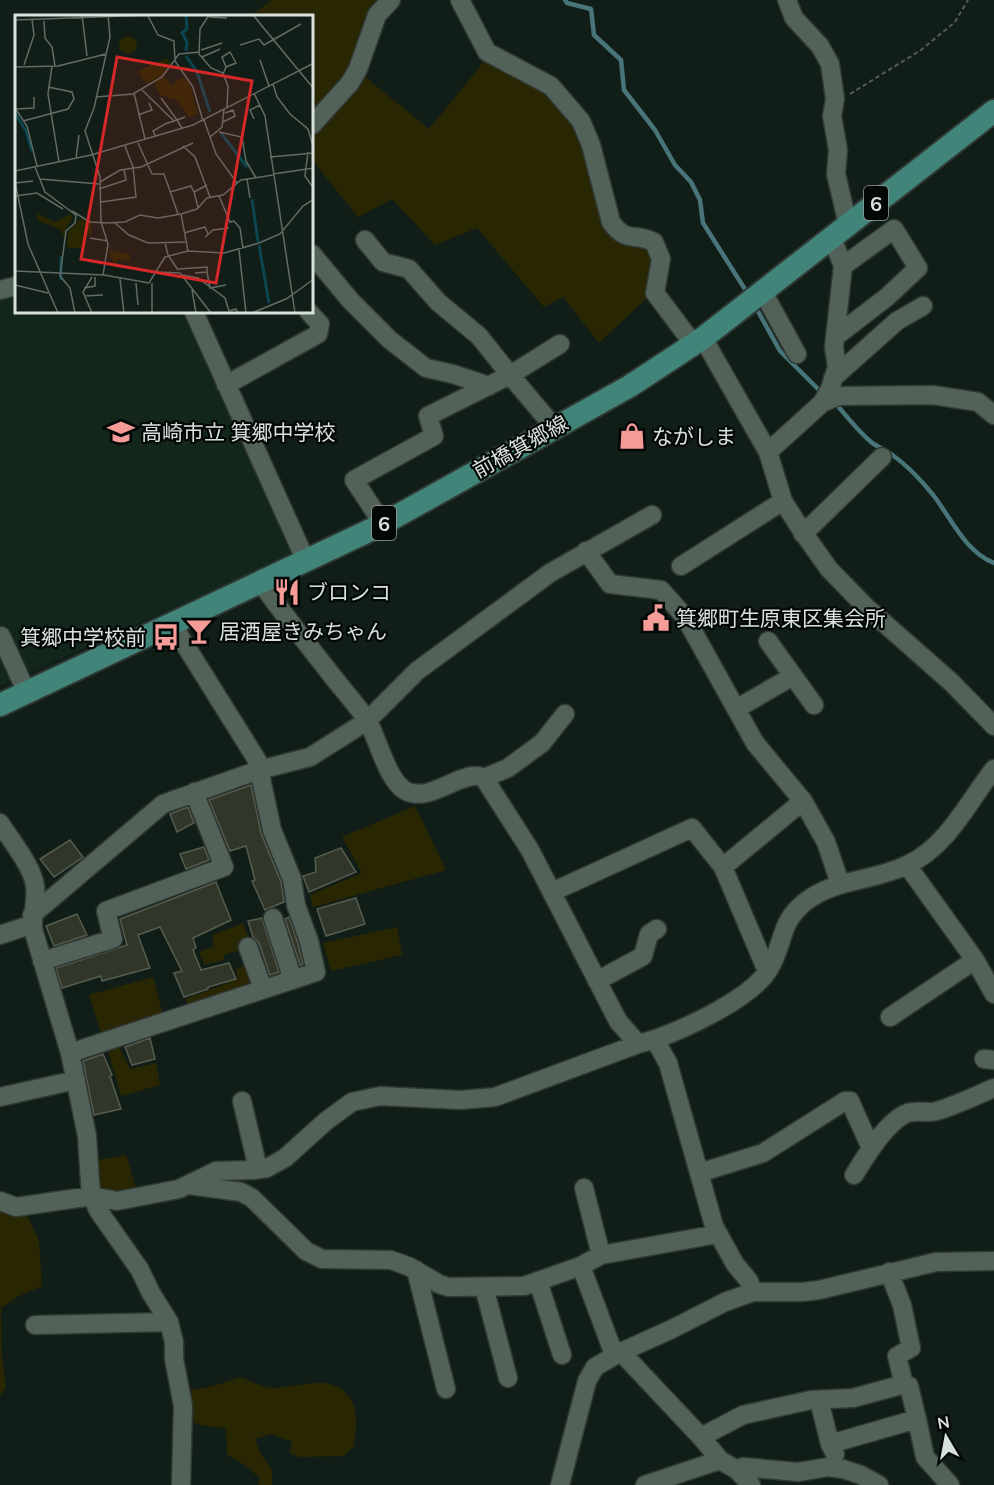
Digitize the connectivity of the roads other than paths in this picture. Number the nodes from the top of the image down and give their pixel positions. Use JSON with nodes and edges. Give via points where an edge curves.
{"nodes":[{"id":1,"x":391,"y":0,"type":"edge"},
{"id":2,"x":460,"y":0,"type":"edge"},
{"id":3,"x":787,"y":0,"type":"edge"},
{"id":4,"x":994,"y":111,"type":"edge"},
{"id":5,"x":314,"y":123,"type":"edge"},
{"id":6,"x":840,"y":231,"type":"junction"},
{"id":7,"x":365,"y":240,"type":"dead end"},
{"id":8,"x":314,"y":256,"type":"edge"},
{"id":9,"x":843,"y":266,"type":"junction"},
{"id":10,"x":15,"y":286,"type":"edge"},
{"id":11,"x":0,"y":290,"type":"edge"},
{"id":12,"x":757,"y":297,"type":"junction"},
{"id":13,"x":923,"y":306,"type":"dead end"},
{"id":14,"x":195,"y":314,"type":"edge"},
{"id":15,"x":311,"y":314,"type":"edge"},
{"id":16,"x":835,"y":337,"type":"junction"},
{"id":17,"x":699,"y":341,"type":"junction"},
{"id":18,"x":560,"y":344,"type":"dead end"},
{"id":19,"x":797,"y":354,"type":"dead end"},
{"id":20,"x":510,"y":375,"type":"junction"},
{"id":21,"x":833,"y":378,"type":"junction"},
{"id":22,"x":226,"y":385,"type":"junction"},
{"id":23,"x":489,"y":386,"type":"junction"},
{"id":24,"x":822,"y":403,"type":"junction"},
{"id":25,"x":994,"y":415,"type":"edge"},
{"id":26,"x":554,"y":427,"type":"junction"},
{"id":27,"x":768,"y":452,"type":"junction"},
{"id":28,"x":882,"y":457,"type":"dead end"},
{"id":29,"x":783,"y":501,"type":"junction"},
{"id":30,"x":652,"y":515,"type":"dead end"},
{"id":31,"x":383,"y":524,"type":"junction"},
{"id":32,"x":803,"y":534,"type":"junction"},
{"id":33,"x":586,"y":552,"type":"junction"},
{"id":34,"x":306,"y":561,"type":"junction"},
{"id":35,"x":681,"y":566,"type":"dead end"},
{"id":36,"x":261,"y":583,"type":"junction"},
{"id":37,"x":172,"y":624,"type":"junction"},
{"id":38,"x":1,"y":636,"type":"edge"},
{"id":39,"x":768,"y":641,"type":"dead end"},
{"id":40,"x":793,"y":676,"type":"junction"},
{"id":41,"x":27,"y":693,"type":"junction"},
{"id":42,"x":0,"y":705,"type":"edge"},
{"id":43,"x":814,"y":705,"type":"dead end"},
{"id":44,"x":736,"y":709,"type":"junction"},
{"id":45,"x":565,"y":714,"type":"dead end"},
{"id":46,"x":367,"y":721,"type":"junction"},
{"id":47,"x":994,"y":726,"type":"edge"},
{"id":48,"x":994,"y":769,"type":"edge"},
{"id":49,"x":259,"y":770,"type":"junction"},
{"id":50,"x":484,"y":778,"type":"junction"},
{"id":51,"x":194,"y":792,"type":"junction"},
{"id":52,"x":803,"y":801,"type":"junction"},
{"id":53,"x":0,"y":823,"type":"edge"},
{"id":54,"x":907,"y":865,"type":"junction"},
{"id":55,"x":723,"y":867,"type":"junction"},
{"id":56,"x":840,"y":883,"type":"junction"},
{"id":57,"x":552,"y":892,"type":"junction"},
{"id":58,"x":273,"y":918,"type":"dead end"},
{"id":59,"x":32,"y":920,"type":"junction"},
{"id":60,"x":657,"y":929,"type":"dead end"},
{"id":61,"x":0,"y":935,"type":"edge"},
{"id":62,"x":248,"y":947,"type":"dead end"},
{"id":63,"x":975,"y":960,"type":"junction"},
{"id":64,"x":42,"y":961,"type":"junction"},
{"id":65,"x":767,"y":971,"type":"junction"},
{"id":66,"x":293,"y":980,"type":"junction"},
{"id":67,"x":597,"y":981,"type":"junction"},
{"id":68,"x":263,"y":990,"type":"junction"},
{"id":69,"x":994,"y":994,"type":"edge"},
{"id":70,"x":890,"y":1017,"type":"dead end"},
{"id":71,"x":646,"y":1042,"type":"junction"},
{"id":72,"x":70,"y":1053,"type":"junction"},
{"id":73,"x":76,"y":1080,"type":"junction"},
{"id":74,"x":994,"y":1088,"type":"edge"},
{"id":75,"x":0,"y":1097,"type":"edge"},
{"id":76,"x":242,"y":1101,"type":"dead end"},
{"id":77,"x":871,"y":1148,"type":"junction"},
{"id":78,"x":258,"y":1169,"type":"junction"},
{"id":79,"x":699,"y":1173,"type":"junction"},
{"id":80,"x":854,"y":1174,"type":"dead end"},
{"id":81,"x":189,"y":1185,"type":"junction"},
{"id":82,"x":584,"y":1188,"type":"dead end"},
{"id":83,"x":93,"y":1197,"type":"junction"},
{"id":84,"x":0,"y":1201,"type":"edge"},
{"id":85,"x":718,"y":1234,"type":"junction"},
{"id":86,"x":601,"y":1255,"type":"junction"},
{"id":87,"x":994,"y":1261,"type":"edge"},
{"id":88,"x":581,"y":1266,"type":"junction"},
{"id":89,"x":416,"y":1270,"type":"junction"},
{"id":90,"x":889,"y":1272,"type":"junction"},
{"id":91,"x":538,"y":1281,"type":"junction"},
{"id":92,"x":484,"y":1287,"type":"junction"},
{"id":93,"x":753,"y":1292,"type":"junction"},
{"id":94,"x":169,"y":1322,"type":"junction"},
{"id":95,"x":35,"y":1325,"type":"dead end"},
{"id":96,"x":621,"y":1352,"type":"junction"},
{"id":97,"x":562,"y":1355,"type":"dead end"},
{"id":98,"x":508,"y":1378,"type":"dead end"},
{"id":99,"x":904,"y":1385,"type":"junction"},
{"id":100,"x":446,"y":1389,"type":"dead end"},
{"id":101,"x":819,"y":1400,"type":"junction"},
{"id":102,"x":917,"y":1419,"type":"junction"},
{"id":103,"x":701,"y":1437,"type":"junction"},
{"id":104,"x":830,"y":1444,"type":"junction"},
{"id":105,"x":720,"y":1460,"type":"junction"},
{"id":106,"x":843,"y":1469,"type":"junction"},
{"id":107,"x":737,"y":1470,"type":"junction"},
{"id":108,"x":563,"y":1484,"type":"edge"},
{"id":109,"x":181,"y":1485,"type":"edge"},
{"id":110,"x":645,"y":1485,"type":"edge"},
{"id":111,"x":751,"y":1485,"type":"edge"},
{"id":112,"x":879,"y":1485,"type":"edge"},
{"id":113,"x":950,"y":1485,"type":"edge"}],
"edges":[{"from":1,"to":5,"type":"street","via":[[377,15],[350,83]]},
{"from":2,"to":17,"type":"street","via":[[486,52],[551,87],[581,121],[611,222],[625,237],[654,242],[661,258],[655,293]]},
{"from":3,"to":6,"type":"street","via":[[794,18],[820,46],[830,64]]},
{"from":4,"to":6,"type":"main road","name":"前橋箕郷線","number":"6"},
{"from":6,"to":9,"type":"street"},
{"from":6,"to":12,"type":"main road","name":"前橋箕郷線","number":"6"},
{"from":7,"to":20,"type":"street","via":[[383,262],[409,269],[438,302],[479,336]]},
{"from":8,"to":23,"type":"street","via":[[390,340],[426,368]]},
{"from":9,"to":16,"type":"street"},
{"from":9,"to":16,"type":"street","via":[[894,229],[918,268]]},
{"from":10,"to":11,"type":"street"},
{"from":12,"to":17,"type":"main road","name":"前橋箕郷線","number":"6"},
{"from":12,"to":19,"type":"street"},
{"from":13,"to":21,"type":"street","via":[[897,321]]},
{"from":14,"to":22,"type":"street"},
{"from":15,"to":22,"type":"street","via":[[320,324],[318,334]]},
{"from":16,"to":21,"type":"street","via":[[837,367]]},
{"from":17,"to":26,"type":"main road","name":"前橋箕郷線","number":"6","via":[[630,386]]},
{"from":17,"to":27,"type":"street"},
{"from":18,"to":20,"type":"street"},
{"from":20,"to":23,"type":"street"},
{"from":20,"to":26,"type":"street"},
{"from":21,"to":24,"type":"street"},
{"from":22,"to":34,"type":"street"},
{"from":23,"to":31,"type":"street","via":[[428,417],[434,436],[354,480]]},
{"from":24,"to":25,"type":"street","via":[[838,396],[933,396],[978,402]]},
{"from":24,"to":27,"type":"street"},
{"from":26,"to":31,"type":"main road","name":"前橋箕郷線","number":"6"},
{"from":27,"to":29,"type":"street"},
{"from":28,"to":32,"type":"street"},
{"from":29,"to":32,"type":"street"},
{"from":29,"to":35,"type":"street"},
{"from":30,"to":33,"type":"street"},
{"from":31,"to":34,"type":"main road","name":"前橋箕郷線","number":"6"},
{"from":32,"to":47,"type":"street","via":[[829,569],[867,608]]},
{"from":33,"to":44,"type":"street","via":[[610,584],[661,590],[685,617]]},
{"from":33,"to":46,"type":"street","via":[[550,573],[417,671]]},
{"from":34,"to":36,"type":"main road","name":"前橋箕郷線","number":"6"},
{"from":36,"to":37,"type":"main road","name":"前橋箕郷線","number":"6"},
{"from":36,"to":46,"type":"street"},
{"from":37,"to":41,"type":"main road","name":"前橋箕郷線","number":"6"},
{"from":37,"to":49,"type":"street","via":[[242,734]]},
{"from":38,"to":41,"type":"street"},
{"from":39,"to":40,"type":"street"},
{"from":40,"to":43,"type":"street"},
{"from":40,"to":44,"type":"street"},
{"from":41,"to":42,"type":"main road","name":"前橋箕郷線","number":"6"},
{"from":44,"to":52,"type":"street","via":[[755,742]]},
{"from":45,"to":50,"type":"street","via":[[542,743],[508,768]]},
{"from":46,"to":49,"type":"street","via":[[310,757]]},
{"from":46,"to":50,"type":"street","via":[[394,779],[408,792],[434,791],[471,776]]},
{"from":48,"to":54,"type":"street","via":[[934,847]]},
{"from":49,"to":51,"type":"street"},
{"from":49,"to":66,"type":"street","via":[[272,830],[292,879],[316,972]]},
{"from":50,"to":57,"type":"street","via":[[531,850]]},
{"from":51,"to":59,"type":"street","via":[[163,804]]},
{"from":51,"to":64,"type":"street","via":[[224,867],[106,911],[113,939]]},
{"from":52,"to":55,"type":"street"},
{"from":52,"to":56,"type":"street","via":[[826,842]]},
{"from":53,"to":59,"type":"street","via":[[33,875],[36,887]]},
{"from":54,"to":56,"type":"street","via":[[867,880]]},
{"from":54,"to":63,"type":"street"},
{"from":55,"to":57,"type":"street","via":[[692,828]]},
{"from":55,"to":65,"type":"street"},
{"from":56,"to":65,"type":"street","via":[[819,893],[789,917]]},
{"from":57,"to":67,"type":"street"},
{"from":58,"to":66,"type":"street"},
{"from":59,"to":61,"type":"street"},
{"from":59,"to":64,"type":"street"},
{"from":60,"to":67,"type":"street","via":[[649,934],[644,956]]},
{"from":62,"to":68,"type":"street"},
{"from":63,"to":69,"type":"street"},
{"from":63,"to":70,"type":"street"},
{"from":64,"to":72,"type":"street"},
{"from":65,"to":71,"type":"street","via":[[733,1002]]},
{"from":66,"to":68,"type":"street"},
{"from":67,"to":71,"type":"street","via":[[618,1021]]},
{"from":68,"to":72,"type":"street"},
{"from":71,"to":78,"type":"street","via":[[495,1097],[461,1100],[380,1096],[352,1102],[285,1158]]},
{"from":71,"to":79,"type":"street","via":[[668,1063]]},
{"from":72,"to":73,"type":"street"},
{"from":73,"to":75,"type":"street"},
{"from":73,"to":83,"type":"street"},
{"from":74,"to":77,"type":"street","via":[[935,1112],[903,1114]]},
{"from":76,"to":78,"type":"street"},
{"from":77,"to":79,"type":"street","via":[[850,1101],[845,1101],[763,1153]]},
{"from":77,"to":80,"type":"street"},
{"from":78,"to":81,"type":"street","via":[[216,1171]]},
{"from":79,"to":85,"type":"street"},
{"from":81,"to":83,"type":"street","via":[[117,1201]]},
{"from":81,"to":89,"type":"street","via":[[242,1192],[252,1197],[306,1251],[322,1259],[391,1260]]},
{"from":82,"to":86,"type":"street"},
{"from":83,"to":84,"type":"street","via":[[16,1207]]},
{"from":83,"to":94,"type":"street"},
{"from":85,"to":86,"type":"street"},
{"from":85,"to":93,"type":"street"},
{"from":86,"to":88,"type":"street"},
{"from":87,"to":90,"type":"street","via":[[936,1262]]},
{"from":88,"to":91,"type":"street"},
{"from":88,"to":96,"type":"street","via":[[612,1349]]},
{"from":89,"to":92,"type":"street","via":[[448,1287]]},
{"from":89,"to":100,"type":"street"},
{"from":90,"to":93,"type":"street","via":[[819,1290]]},
{"from":90,"to":99,"type":"street","via":[[902,1305],[911,1348],[897,1356]]},
{"from":91,"to":92,"type":"street","via":[[524,1286]]},
{"from":91,"to":97,"type":"street"},
{"from":92,"to":98,"type":"street"},
{"from":93,"to":96,"type":"street"},
{"from":94,"to":95,"type":"street"},
{"from":94,"to":109,"type":"street","via":[[183,1406]]},
{"from":96,"to":103,"type":"street"},
{"from":96,"to":108,"type":"street","via":[[595,1366],[587,1381]]},
{"from":99,"to":101,"type":"street","via":[[853,1398]]},
{"from":99,"to":102,"type":"street","via":[[909,1386]]},
{"from":101,"to":103,"type":"street","via":[[743,1415]]},
{"from":101,"to":104,"type":"street"},
{"from":102,"to":104,"type":"street"},
{"from":102,"to":113,"type":"street","via":[[925,1457]]},
{"from":103,"to":105,"type":"street"},
{"from":104,"to":106,"type":"street"},
{"from":105,"to":107,"type":"street"},
{"from":105,"to":110,"type":"street"},
{"from":106,"to":107,"type":"street"},
{"from":106,"to":112,"type":"street"},
{"from":107,"to":111,"type":"street"}]}
